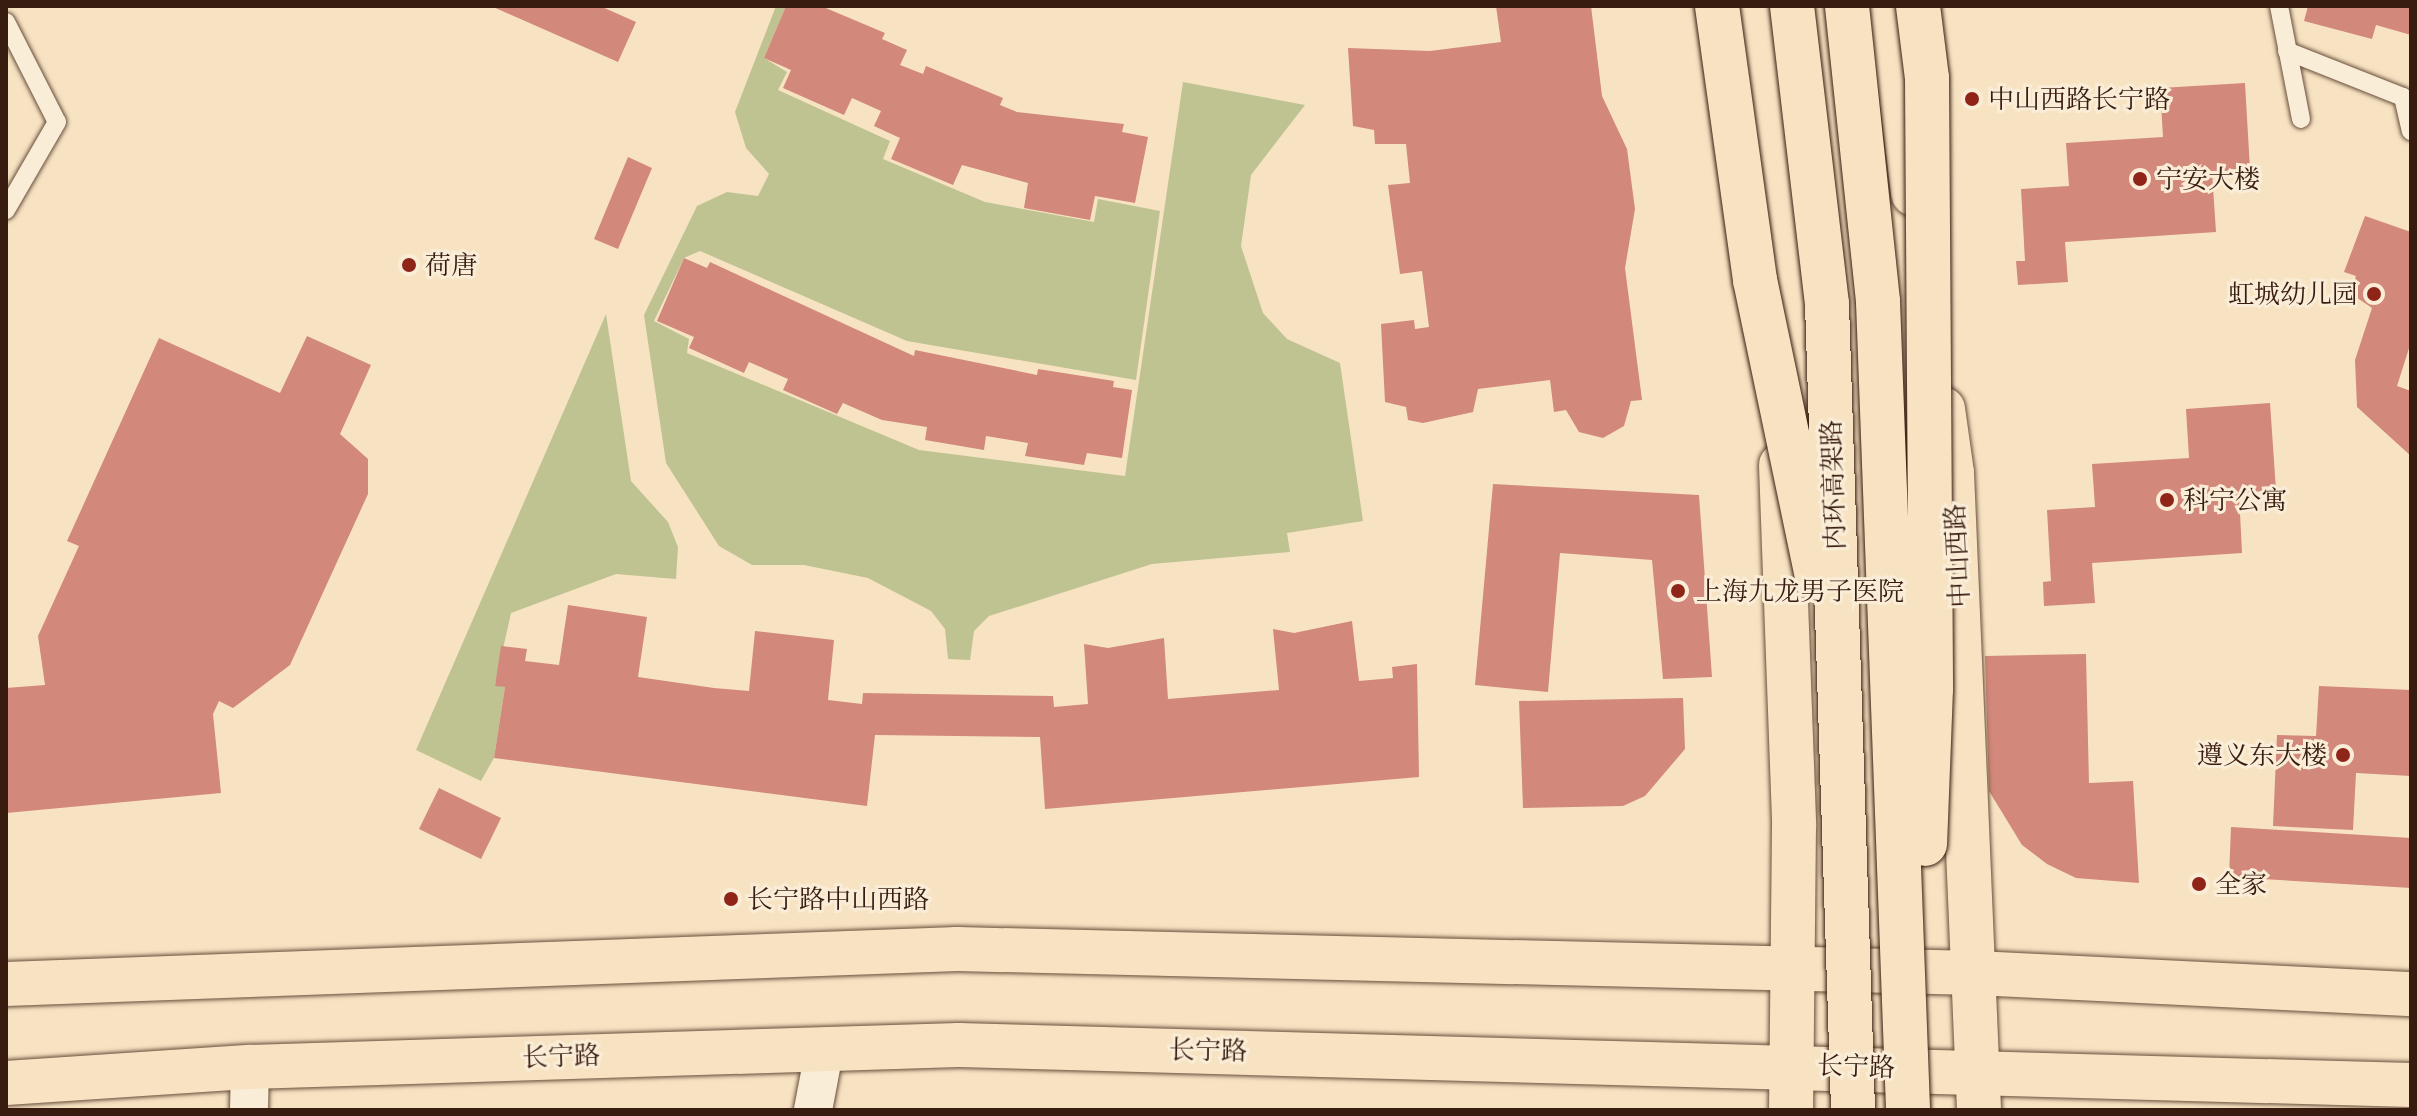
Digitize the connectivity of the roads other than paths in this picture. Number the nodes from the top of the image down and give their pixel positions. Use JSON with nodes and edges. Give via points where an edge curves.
{"nodes":[{"id":1,"x":1717,"y":6,"type":"edge"},
{"id":2,"x":1736,"y":6,"type":"edge"},
{"id":3,"x":1792,"y":6,"type":"edge"},
{"id":4,"x":1847,"y":6,"type":"edge"},
{"id":5,"x":1890,"y":6,"type":"edge"},
{"id":6,"x":1918,"y":6,"type":"edge"},
{"id":7,"x":2279,"y":6,"type":"edge"},
{"id":8,"x":6,"y":22,"type":"edge"},
{"id":9,"x":2287,"y":51,"type":"junction"},
{"id":10,"x":2301,"y":119,"type":"dead end"},
{"id":11,"x":2411,"y":131,"type":"edge"},
{"id":12,"x":6,"y":210,"type":"edge"},
{"id":13,"x":1839,"y":669,"type":"junction"},
{"id":14,"x":1791,"y":969,"type":"junction"},
{"id":15,"x":1977,"y":973,"type":"junction"},
{"id":16,"x":6,"y":984,"type":"edge"},
{"id":17,"x":2411,"y":994,"type":"edge"},
{"id":18,"x":825,"y":1047,"type":"junction"},
{"id":19,"x":1792,"y":1064,"type":"junction"},
{"id":20,"x":250,"y":1067,"type":"junction"},
{"id":21,"x":6,"y":1083,"type":"edge"},
{"id":22,"x":2411,"y":1085,"type":"edge"},
{"id":23,"x":1979,"y":1090,"type":"edge"},
{"id":24,"x":2334,"y":1096,"type":"edge"},
{"id":25,"x":1908,"y":1098,"type":"edge"},
{"id":26,"x":249,"y":1110,"type":"edge"},
{"id":27,"x":813,"y":1110,"type":"edge"},
{"id":28,"x":1791,"y":1110,"type":"edge"},
{"id":29,"x":1853,"y":1110,"type":"edge"}],
"edges":[{"from":1,"to":13,"type":"main road","bridge":true,"via":[[1755,280]]},
{"from":2,"to":14,"type":"main road","via":[[1778,370],[1794,827]]},
{"from":3,"to":13,"type":"main road","name":"内环高架路","bridge":true,"via":[[1827,304]]},
{"from":4,"to":25,"type":"main road","name":"内环高架路","bridge":true,"via":[[1878,302]]},
{"from":5,"to":15,"type":"main road","name":"中山西路","via":[[1952,473]]},
{"from":6,"to":25,"type":"main road","bridge":true,"via":[[1927,78],[1931,689]]},
{"from":7,"to":9,"type":"lane"},
{"from":8,"to":12,"type":"lane","via":[[57,122]]},
{"from":9,"to":10,"type":"lane"},
{"from":9,"to":11,"type":"lane","via":[[2403,97]]},
{"from":13,"to":29,"type":"main road","name":"内环高架路","bridge":true},
{"from":14,"to":15,"type":"main road"},
{"from":14,"to":16,"type":"main road","via":[[957,949]]},
{"from":14,"to":19,"type":"main road"},
{"from":15,"to":17,"type":"main road"},
{"from":15,"to":23,"type":"main road","name":"中山西路"},
{"from":18,"to":19,"type":"main road","name":"长宁路"},
{"from":18,"to":20,"type":"main road","name":"长宁路"},
{"from":18,"to":27,"type":"street"},
{"from":19,"to":23,"type":"main road","name":"长宁路"},
{"from":19,"to":28,"type":"main road"},
{"from":20,"to":21,"type":"main road","name":"长宁路"},
{"from":20,"to":26,"type":"street"},
{"from":22,"to":24,"type":"main road","name":"长宁路"},
{"from":23,"to":24,"type":"main road","name":"长宁路"}]}
